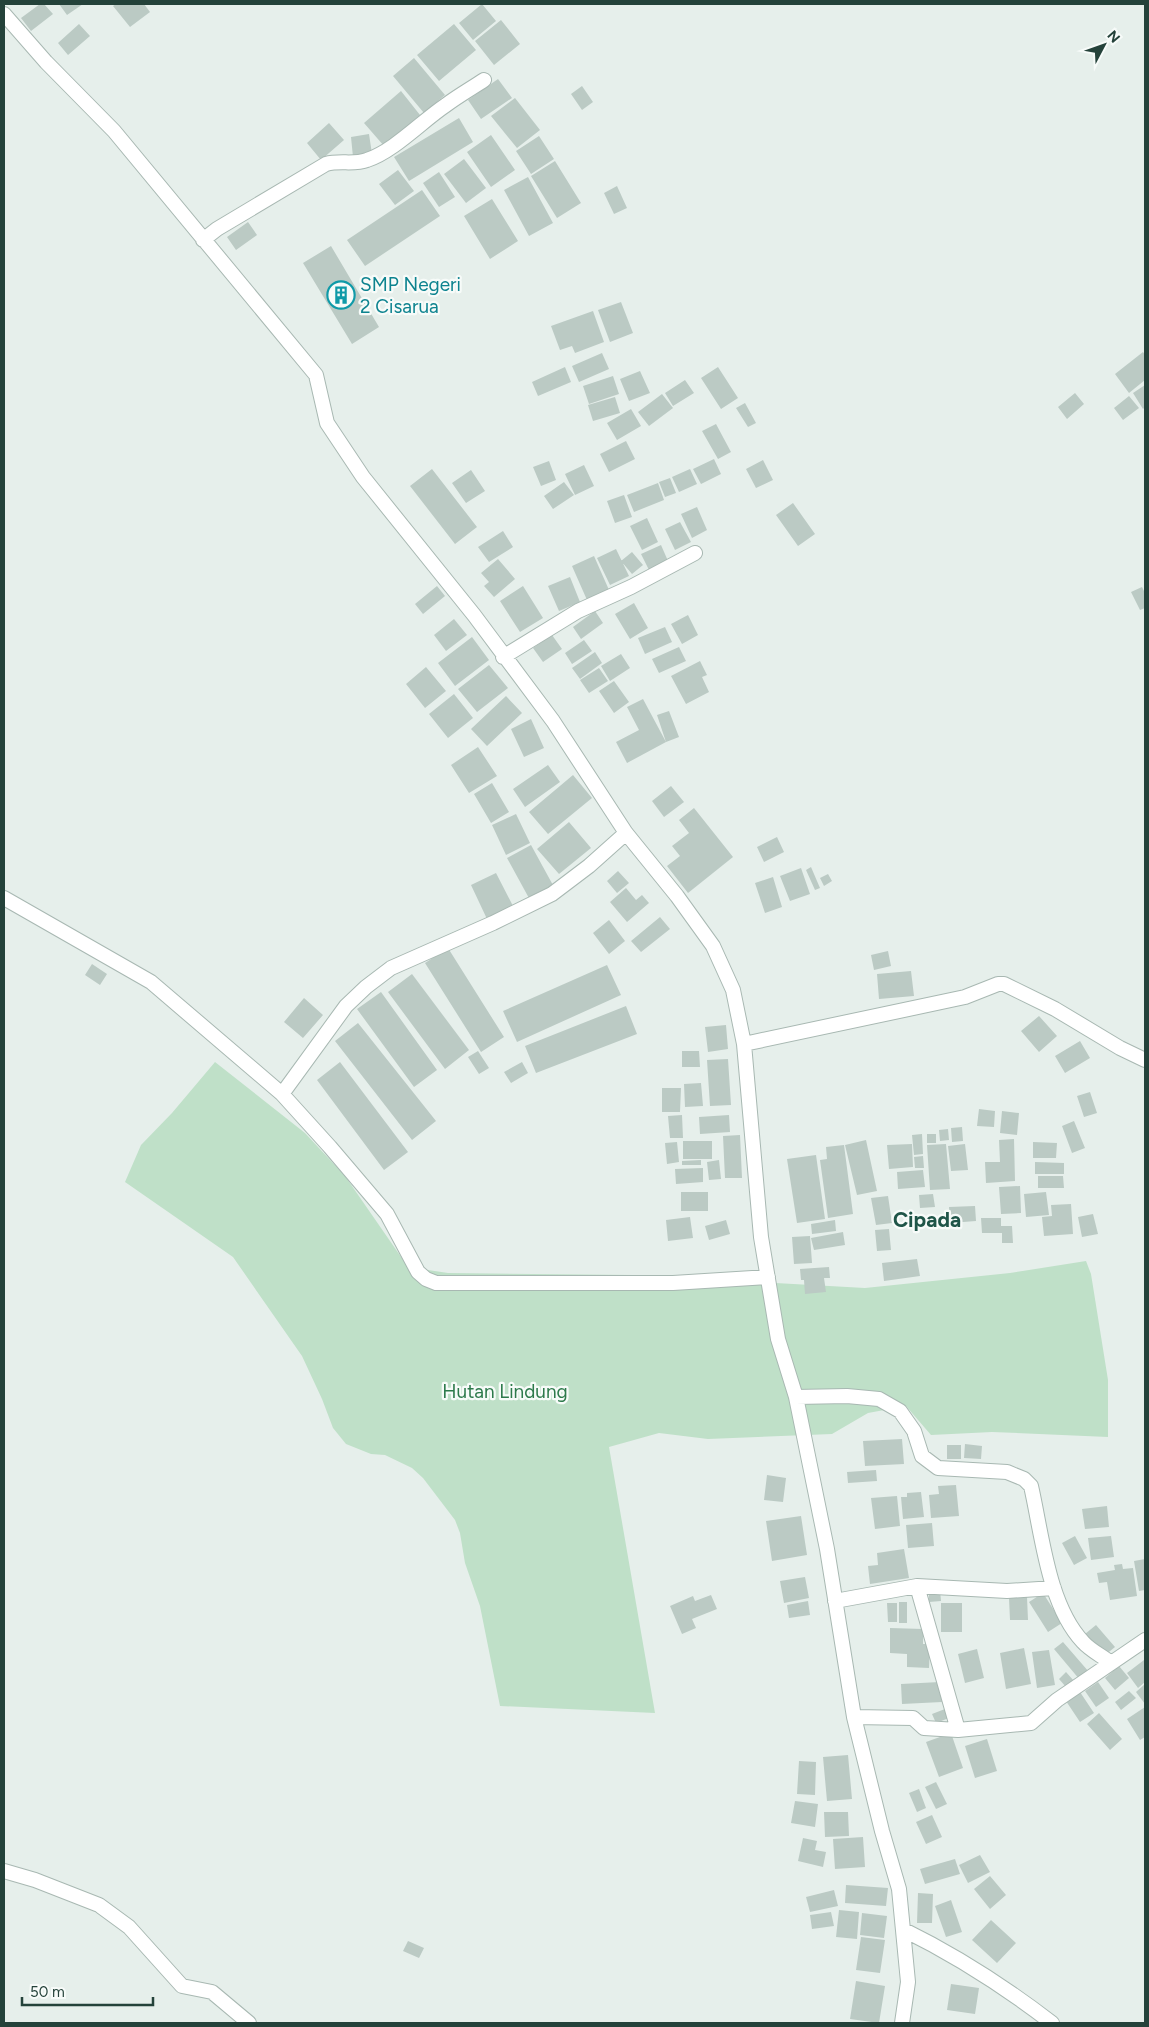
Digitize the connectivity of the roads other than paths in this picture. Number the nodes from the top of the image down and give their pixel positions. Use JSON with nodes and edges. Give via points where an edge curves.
{"nodes":[{"id":1,"x":4,"y":14,"type":"edge"},
{"id":2,"x":484,"y":80,"type":"dead end"},
{"id":3,"x":203,"y":240,"type":"junction"},
{"id":4,"x":695,"y":553,"type":"dead end"},
{"id":5,"x":503,"y":657,"type":"junction"},
{"id":6,"x":626,"y":833,"type":"junction"},
{"id":7,"x":4,"y":898,"type":"edge"},
{"id":8,"x":744,"y":1044,"type":"junction"},
{"id":9,"x":1145,"y":1060,"type":"edge"},
{"id":10,"x":282,"y":1094,"type":"junction"},
{"id":11,"x":768,"y":1277,"type":"junction"},
{"id":12,"x":796,"y":1397,"type":"junction"},
{"id":13,"x":916,"y":1586,"type":"junction"},
{"id":14,"x":1054,"y":1588,"type":"junction"},
{"id":15,"x":836,"y":1601,"type":"junction"},
{"id":16,"x":1145,"y":1640,"type":"edge"},
{"id":17,"x":1111,"y":1663,"type":"junction"},
{"id":18,"x":854,"y":1717,"type":"junction"},
{"id":19,"x":958,"y":1730,"type":"junction"},
{"id":20,"x":4,"y":1872,"type":"edge"},
{"id":21,"x":904,"y":1930,"type":"junction"},
{"id":22,"x":249,"y":2023,"type":"edge"},
{"id":23,"x":902,"y":2023,"type":"edge"},
{"id":24,"x":1052,"y":2023,"type":"edge"}],
"edges":[{"from":1,"to":3,"type":"street","via":[[114,131]]},
{"from":2,"to":3,"type":"street","via":[[373,158],[326,164]]},
{"from":3,"to":5,"type":"street","via":[[316,375],[327,424],[362,477],[474,615]]},
{"from":4,"to":5,"type":"street","via":[[578,611]]},
{"from":5,"to":6,"type":"street","via":[[553,721]]},
{"from":6,"to":8,"type":"street","via":[[713,946],[733,990]]},
{"from":6,"to":10,"type":"street","via":[[589,866],[545,898],[391,968],[346,1006]]},
{"from":7,"to":10,"type":"street","via":[[151,982]]},
{"from":8,"to":9,"type":"street","via":[[965,997],[1004,984]]},
{"from":8,"to":11,"type":"street","via":[[760,1227]]},
{"from":10,"to":11,"type":"street","via":[[383,1209],[418,1272],[436,1283],[673,1283]]},
{"from":11,"to":12,"type":"street","via":[[778,1339]]},
{"from":12,"to":14,"type":"street","via":[[879,1399],[900,1411],[914,1431],[922,1456],[938,1468],[1007,1472],[1027,1481],[1031,1486]]},
{"from":12,"to":15,"type":"street"},
{"from":13,"to":14,"type":"street","via":[[1007,1592]]},
{"from":13,"to":15,"type":"street"},
{"from":13,"to":19,"type":"street"},
{"from":14,"to":17,"type":"street","via":[[1063,1613],[1083,1642]]},
{"from":15,"to":18,"type":"street"},
{"from":16,"to":17,"type":"street"},
{"from":17,"to":19,"type":"street","via":[[1057,1700],[1031,1723]]},
{"from":18,"to":19,"type":"street","via":[[913,1718],[924,1728]]},
{"from":18,"to":21,"type":"street","via":[[899,1889]]},
{"from":20,"to":22,"type":"street","via":[[99,1905],[129,1927],[182,1986],[212,1992]]},
{"from":21,"to":23,"type":"street","via":[[908,1982]]},
{"from":21,"to":24,"type":"street","via":[[955,1956]]}]}
